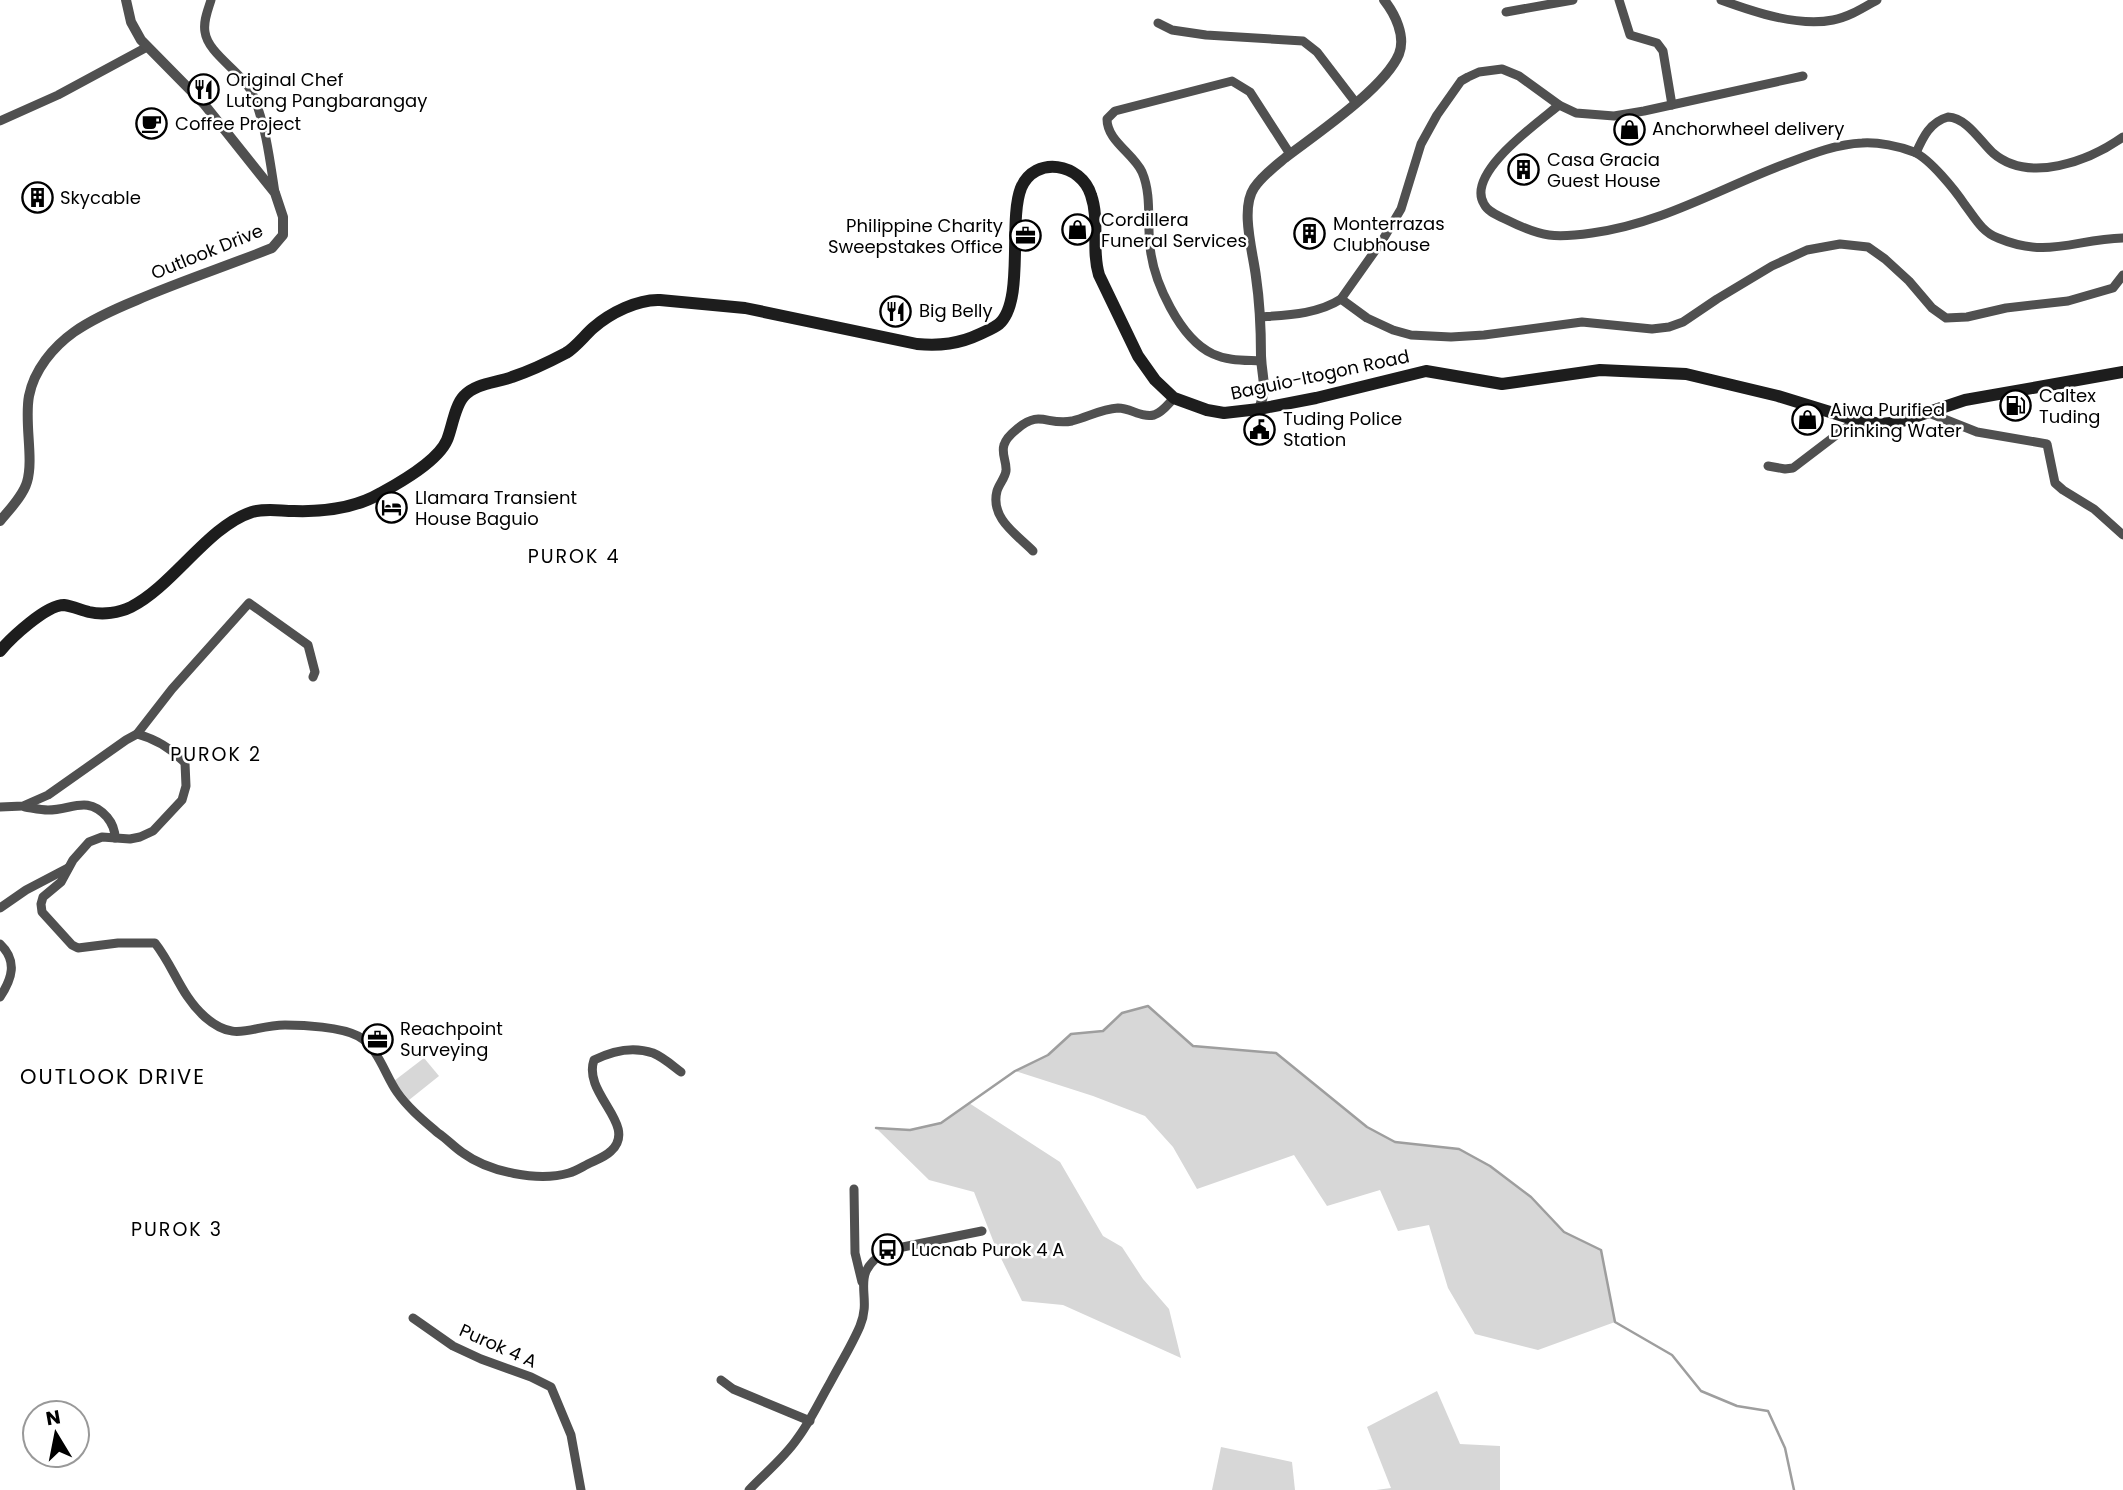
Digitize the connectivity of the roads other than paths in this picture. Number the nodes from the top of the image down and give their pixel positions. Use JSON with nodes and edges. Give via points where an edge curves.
{"nodes":[{"id":1,"x":126,"y":0,"type":"edge"},
{"id":2,"x":211,"y":0,"type":"edge"},
{"id":3,"x":1384,"y":0,"type":"edge"},
{"id":4,"x":1573,"y":0,"type":"edge"},
{"id":5,"x":1619,"y":0,"type":"edge"},
{"id":6,"x":1721,"y":0,"type":"edge"},
{"id":7,"x":1877,"y":0,"type":"edge"},
{"id":8,"x":1506,"y":12,"type":"dead end"},
{"id":9,"x":1158,"y":23,"type":"dead end"},
{"id":10,"x":146,"y":47,"type":"junction"},
{"id":11,"x":1803,"y":76,"type":"dead end"},
{"id":12,"x":1356,"y":103,"type":"junction"},
{"id":13,"x":1559,"y":105,"type":"junction"},
{"id":14,"x":1672,"y":105,"type":"junction"},
{"id":15,"x":0,"y":121,"type":"edge"},
{"id":16,"x":2123,"y":137,"type":"edge"},
{"id":17,"x":1916,"y":153,"type":"junction"},
{"id":18,"x":1290,"y":154,"type":"junction"},
{"id":19,"x":275,"y":193,"type":"junction"},
{"id":20,"x":2123,"y":239,"type":"edge"},
{"id":21,"x":2123,"y":275,"type":"edge"},
{"id":22,"x":1341,"y":299,"type":"junction"},
{"id":23,"x":1261,"y":317,"type":"junction"},
{"id":24,"x":1261,"y":360,"type":"junction"},
{"id":25,"x":2123,"y":372,"type":"edge"},
{"id":26,"x":1265,"y":392,"type":"junction"},
{"id":27,"x":1174,"y":398,"type":"junction"},
{"id":28,"x":1276,"y":405,"type":"junction"},
{"id":29,"x":1259,"y":409,"type":"junction"},
{"id":30,"x":1929,"y":412,"type":"junction"},
{"id":31,"x":1856,"y":420,"type":"junction"},
{"id":32,"x":1768,"y":466,"type":"dead end"},
{"id":33,"x":0,"y":521,"type":"edge"},
{"id":34,"x":2123,"y":535,"type":"edge"},
{"id":35,"x":1033,"y":551,"type":"dead end"},
{"id":36,"x":0,"y":651,"type":"edge"},
{"id":37,"x":313,"y":677,"type":"dead end"},
{"id":38,"x":137,"y":734,"type":"junction"},
{"id":39,"x":23,"y":806,"type":"junction"},
{"id":40,"x":0,"y":807,"type":"edge"},
{"id":41,"x":115,"y":838,"type":"junction"},
{"id":42,"x":68,"y":867,"type":"junction"},
{"id":43,"x":0,"y":908,"type":"edge"},
{"id":44,"x":0,"y":944,"type":"edge"},
{"id":45,"x":0,"y":997,"type":"edge"},
{"id":46,"x":681,"y":1072,"type":"dead end"},
{"id":47,"x":854,"y":1189,"type":"dead end"},
{"id":48,"x":982,"y":1231,"type":"dead end"},
{"id":49,"x":863,"y":1283,"type":"junction"},
{"id":50,"x":414,"y":1318,"type":"dead end"},
{"id":51,"x":721,"y":1380,"type":"dead end"},
{"id":52,"x":810,"y":1421,"type":"junction"},
{"id":53,"x":581,"y":1490,"type":"edge"},
{"id":54,"x":749,"y":1490,"type":"edge"}],
"edges":[{"from":1,"to":10,"type":"street","name":"Outlook Drive","via":[[131,22]]},
{"from":2,"to":19,"type":"street","via":[[205,35],[253,94]]},
{"from":3,"to":12,"type":"street","via":[[1396,17],[1400,53]]},
{"from":4,"to":8,"type":"street"},
{"from":5,"to":14,"type":"street","via":[[1630,35],[1657,43],[1663,51]]},
{"from":6,"to":7,"type":"street","via":[[1767,15],[1822,21],[1843,17]]},
{"from":9,"to":12,"type":"street","via":[[1206,35],[1303,41]]},
{"from":10,"to":15,"type":"street"},
{"from":10,"to":19,"type":"street","name":"Outlook Drive","via":[[204,104]]},
{"from":11,"to":14,"type":"street"},
{"from":12,"to":18,"type":"street"},
{"from":13,"to":14,"type":"street","via":[[1576,113],[1614,116]]},
{"from":13,"to":17,"type":"street","via":[[1489,168],[1481,191],[1489,211],[1552,236],[1604,232],[1640,223],[1822,151],[1862,143]]},
{"from":13,"to":22,"type":"street","via":[[1502,69],[1479,72],[1461,81],[1421,144],[1401,209]]},
{"from":16,"to":17,"type":"street","via":[[2081,160],[2042,168],[2018,166],[1994,154],[1960,120],[1948,117],[1932,125]]},
{"from":17,"to":20,"type":"street","via":[[1948,181],[1982,228],[1996,238],[2043,249]]},
{"from":18,"to":23,"type":"street","via":[[1261,178],[1248,204]]},
{"from":18,"to":24,"type":"street","via":[[1250,92],[1232,80],[1115,110],[1107,119],[1115,139],[1141,171],[1150,221],[1149,246],[1170,308],[1210,353],[1227,359]]},
{"from":19,"to":33,"type":"street","name":"Outlook Drive","via":[[283,235],[272,248],[101,316],[72,333],[41,365],[27,408],[27,483]]},
{"from":21,"to":22,"type":"street","via":[[2113,288],[2068,301],[1946,318],[1868,247],[1840,244],[1807,250],[1772,266],[1669,327],[1582,322],[1459,337],[1393,330]]},
{"from":22,"to":23,"type":"street","via":[[1314,310]]},
{"from":23,"to":24,"type":"street"},
{"from":24,"to":26,"type":"street"},
{"from":25,"to":30,"type":"main road","name":"Baguio-Itogon Road","via":[[1965,400]]},
{"from":26,"to":28,"type":"street"},
{"from":26,"to":29,"type":"street"},
{"from":27,"to":29,"type":"main road","name":"Baguio-Itogon Road","via":[[1224,413]]},
{"from":27,"to":35,"type":"street","via":[[1155,415],[1116,408],[1062,422],[1032,418],[1011,434],[1004,444],[1006,473],[997,492],[997,513]]},
{"from":27,"to":36,"type":"main road","name":"Baguio-Itogon Road","via":[[1138,356],[1099,275],[1094,209],[1085,181],[1061,167],[1045,168],[1033,173],[1022,187],[1008,308],[998,324],[970,339],[939,346],[917,344],[745,308],[647,299],[631,304],[596,325],[569,351],[465,395],[438,453],[379,495],[332,510],[244,515],[134,605],[100,613],[56,606]]},
{"from":28,"to":29,"type":"main road","name":"Baguio-Itogon Road"},
{"from":28,"to":31,"type":"main road","name":"Baguio-Itogon Road","via":[[1426,371],[1502,384],[1600,370],[1686,374]]},
{"from":30,"to":31,"type":"main road","name":"Baguio-Itogon Road","via":[[1881,424]]},
{"from":30,"to":34,"type":"street","via":[[1977,432],[2047,444],[2055,483]]},
{"from":31,"to":32,"type":"street","via":[[1793,468]]},
{"from":37,"to":38,"type":"street","via":[[307,645],[250,603]]},
{"from":38,"to":39,"type":"street","via":[[48,795]]},
{"from":38,"to":41,"type":"street","via":[[162,744],[185,762],[186,786],[183,800],[153,831],[130,839]]},
{"from":39,"to":40,"type":"street"},
{"from":39,"to":41,"type":"street","via":[[49,810],[87,804],[109,820]]},
{"from":41,"to":42,"type":"street","via":[[89,842]]},
{"from":42,"to":43,"type":"street"},
{"from":42,"to":46,"type":"street","via":[[41,904],[42,912],[72,945],[155,943],[181,990],[204,1016],[232,1032],[285,1025],[358,1036],[422,1119],[465,1154],[498,1171],[557,1176],[613,1150],[619,1129],[590,1073],[594,1060],[609,1052],[631,1050],[653,1054]]},
{"from":44,"to":45,"type":"street","via":[[13,967]]},
{"from":47,"to":49,"type":"street","via":[[855,1253]]},
{"from":48,"to":49,"type":"street","via":[[888,1251],[866,1268]]},
{"from":49,"to":52,"type":"street","via":[[861,1324]]},
{"from":50,"to":53,"type":"street","name":"Purok 4 A","via":[[453,1346],[551,1387],[571,1436]]},
{"from":51,"to":52,"type":"street"},
{"from":52,"to":54,"type":"street"}]}
